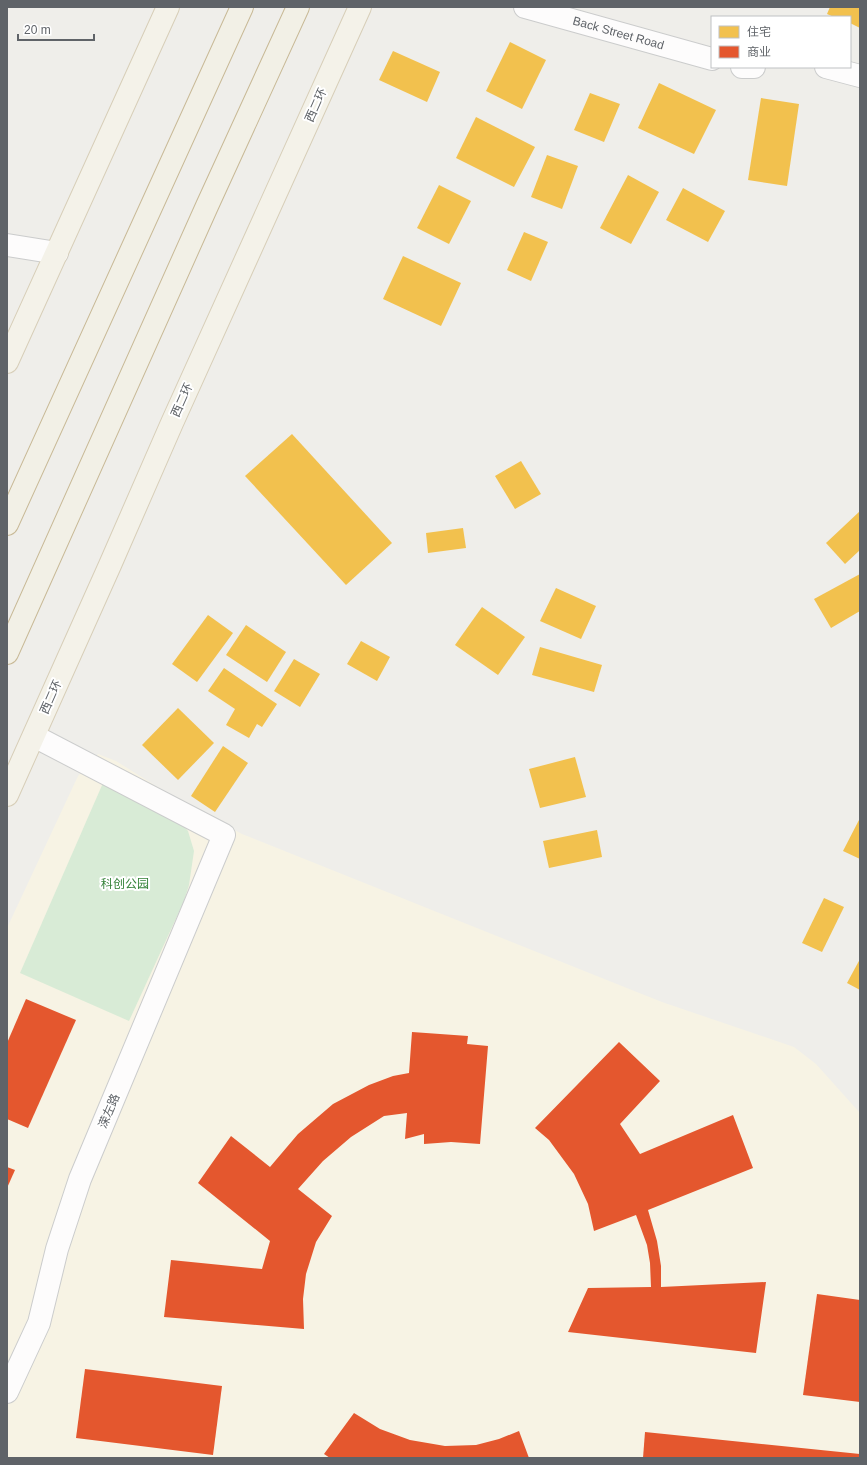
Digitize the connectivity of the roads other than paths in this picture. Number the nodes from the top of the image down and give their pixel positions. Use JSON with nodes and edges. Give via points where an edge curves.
{"nodes":[{"id":1,"x":168,"y":7,"type":"edge"},
{"id":2,"x":242,"y":7,"type":"edge"},
{"id":3,"x":298,"y":7,"type":"edge"},
{"id":4,"x":360,"y":7,"type":"edge"},
{"id":5,"x":525,"y":7,"type":"edge"},
{"id":6,"x":711,"y":59,"type":"edge"},
{"id":7,"x":830,"y":68,"type":"edge"},
{"id":8,"x":860,"y":76,"type":"edge"},
{"id":9,"x":7,"y":245,"type":"edge"},
{"id":10,"x":57,"y":253,"type":"junction"},
{"id":11,"x":7,"y":362,"type":"edge"},
{"id":12,"x":7,"y":524,"type":"edge"},
{"id":13,"x":7,"y":653,"type":"edge"},
{"id":14,"x":34,"y":736,"type":"junction"},
{"id":15,"x":7,"y":795,"type":"edge"},
{"id":16,"x":7,"y":1392,"type":"edge"}],
"edges":[{"from":1,"to":10,"type":"main road"},
{"from":2,"to":12,"type":"highway"},
{"from":3,"to":13,"type":"highway"},
{"from":4,"to":14,"type":"main road","name":"西二环"},
{"from":5,"to":6,"type":"street","name":"Back Street Road"},
{"from":7,"to":8,"type":"street"},
{"from":9,"to":10,"type":"street"},
{"from":10,"to":11,"type":"main road"},
{"from":14,"to":15,"type":"main road","name":"西二环"},
{"from":14,"to":16,"type":"street","name":"溁左路","via":[[224,835],[80,1179],[57,1250],[39,1323]]}]}
